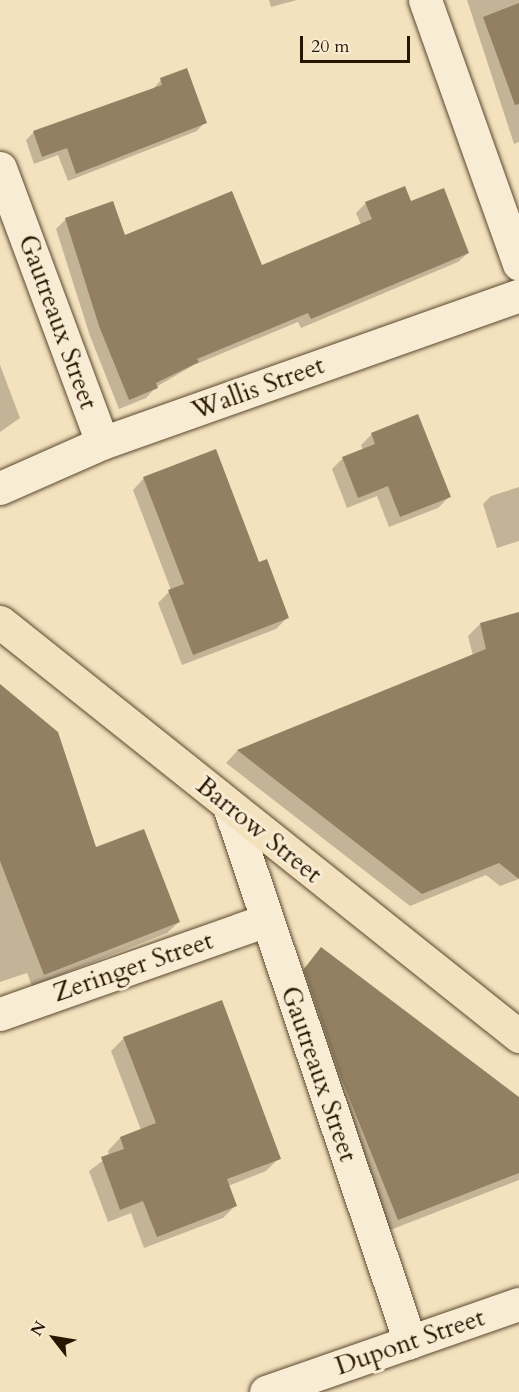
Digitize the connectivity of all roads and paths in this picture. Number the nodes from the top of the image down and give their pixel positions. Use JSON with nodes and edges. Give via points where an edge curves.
{"nodes":[{"id":1,"x":425,"y":0,"type":"edge"},
{"id":2,"x":0,"y":168,"type":"edge"},
{"id":3,"x":519,"y":264,"type":"edge"},
{"id":4,"x":519,"y":295,"type":"edge"},
{"id":5,"x":102,"y":443,"type":"junction"},
{"id":6,"x":0,"y":488,"type":"edge"},
{"id":7,"x":0,"y":622,"type":"edge"},
{"id":8,"x":229,"y":806,"type":"junction"},
{"id":9,"x":267,"y":920,"type":"junction"},
{"id":10,"x":0,"y":1014,"type":"edge"},
{"id":11,"x":519,"y":1036,"type":"edge"},
{"id":12,"x":519,"y":1304,"type":"edge"},
{"id":13,"x":410,"y":1342,"type":"junction"},
{"id":14,"x":266,"y":1392,"type":"edge"}],
"edges":[{"from":1,"to":3,"type":"street"},
{"from":2,"to":5,"type":"street","name":"Gautreaux Street"},
{"from":4,"to":5,"type":"street","name":"Wallis Street"},
{"from":5,"to":6,"type":"street","name":"Wallis Street"},
{"from":7,"to":8,"type":"main road","name":"Barrow Street"},
{"from":8,"to":9,"type":"street","name":"Gautreaux Street"},
{"from":8,"to":11,"type":"main road","name":"Barrow Street"},
{"from":9,"to":10,"type":"street","name":"Zeringer Street"},
{"from":9,"to":13,"type":"street","name":"Gautreaux Street"},
{"from":12,"to":13,"type":"street","name":"Dupont Street"},
{"from":13,"to":14,"type":"street","name":"Dupont Street"}]}
